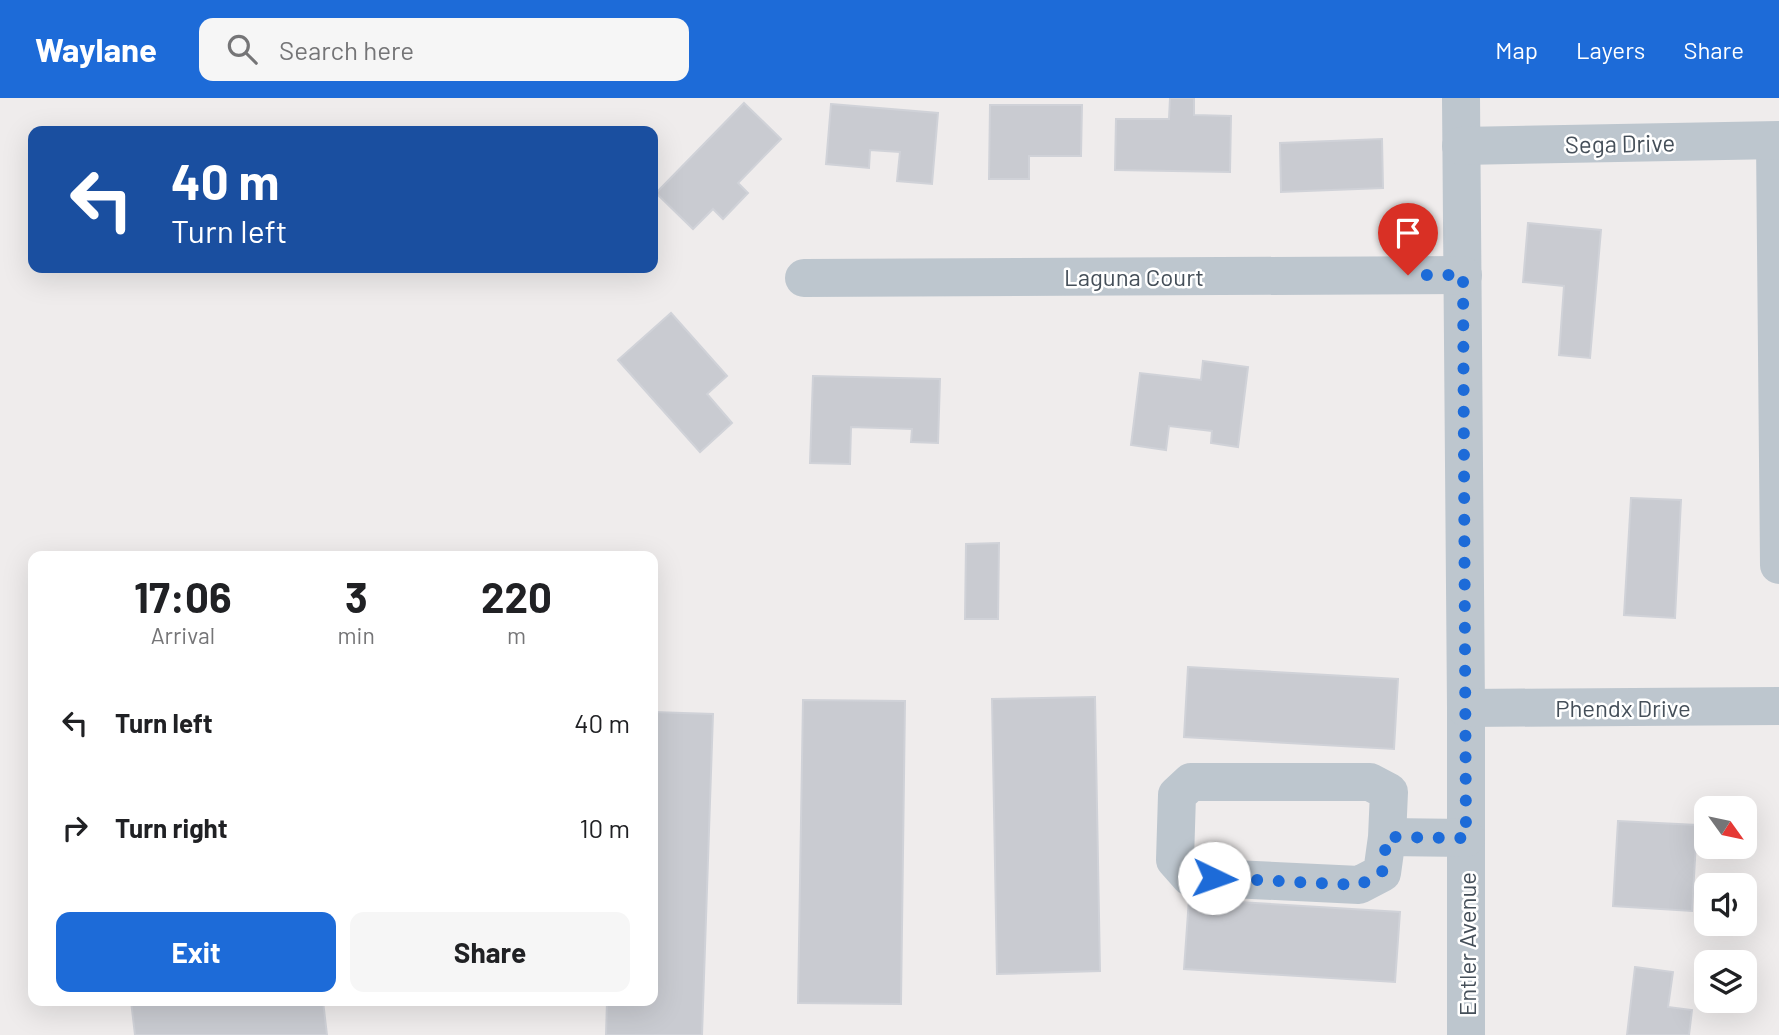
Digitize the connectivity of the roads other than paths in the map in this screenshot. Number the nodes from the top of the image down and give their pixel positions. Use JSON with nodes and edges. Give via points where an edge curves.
{"nodes":[{"id":1,"x":1461,"y":98,"type":"edge"},
{"id":2,"x":1777,"y":140,"type":"edge"},
{"id":3,"x":1461,"y":146,"type":"junction"},
{"id":4,"x":1463,"y":275,"type":"junction"},
{"id":5,"x":804,"y":278,"type":"dead end"},
{"id":6,"x":1779,"y":565,"type":"edge"},
{"id":7,"x":1779,"y":706,"type":"edge"},
{"id":8,"x":1466,"y":708,"type":"junction"},
{"id":9,"x":1387,"y":837,"type":"junction"},
{"id":10,"x":1466,"y":838,"type":"junction"},
{"id":11,"x":1466,"y":1035,"type":"edge"}],
"edges":[{"from":1,"to":3,"type":"street","name":"Entler Avenue"},
{"from":2,"to":3,"type":"street","name":"Sega Drive"},
{"from":2,"to":6,"type":"street"},
{"from":3,"to":4,"type":"street","name":"Entler Avenue"},
{"from":4,"to":5,"type":"street","name":"Laguna Court"},
{"from":4,"to":8,"type":"street","name":"Entler Avenue"},
{"from":7,"to":8,"type":"street","name":"Phendx Drive"},
{"from":8,"to":10,"type":"street","name":"Entler Avenue"},
{"from":9,"to":9,"type":"street","via":[[1389,792],[1370,782],[1191,782],[1177,795],[1175,860],[1190,877],[1359,885],[1382,873]]},
{"from":9,"to":10,"type":"street"},
{"from":10,"to":11,"type":"street","name":"Entler Avenue"}]}
